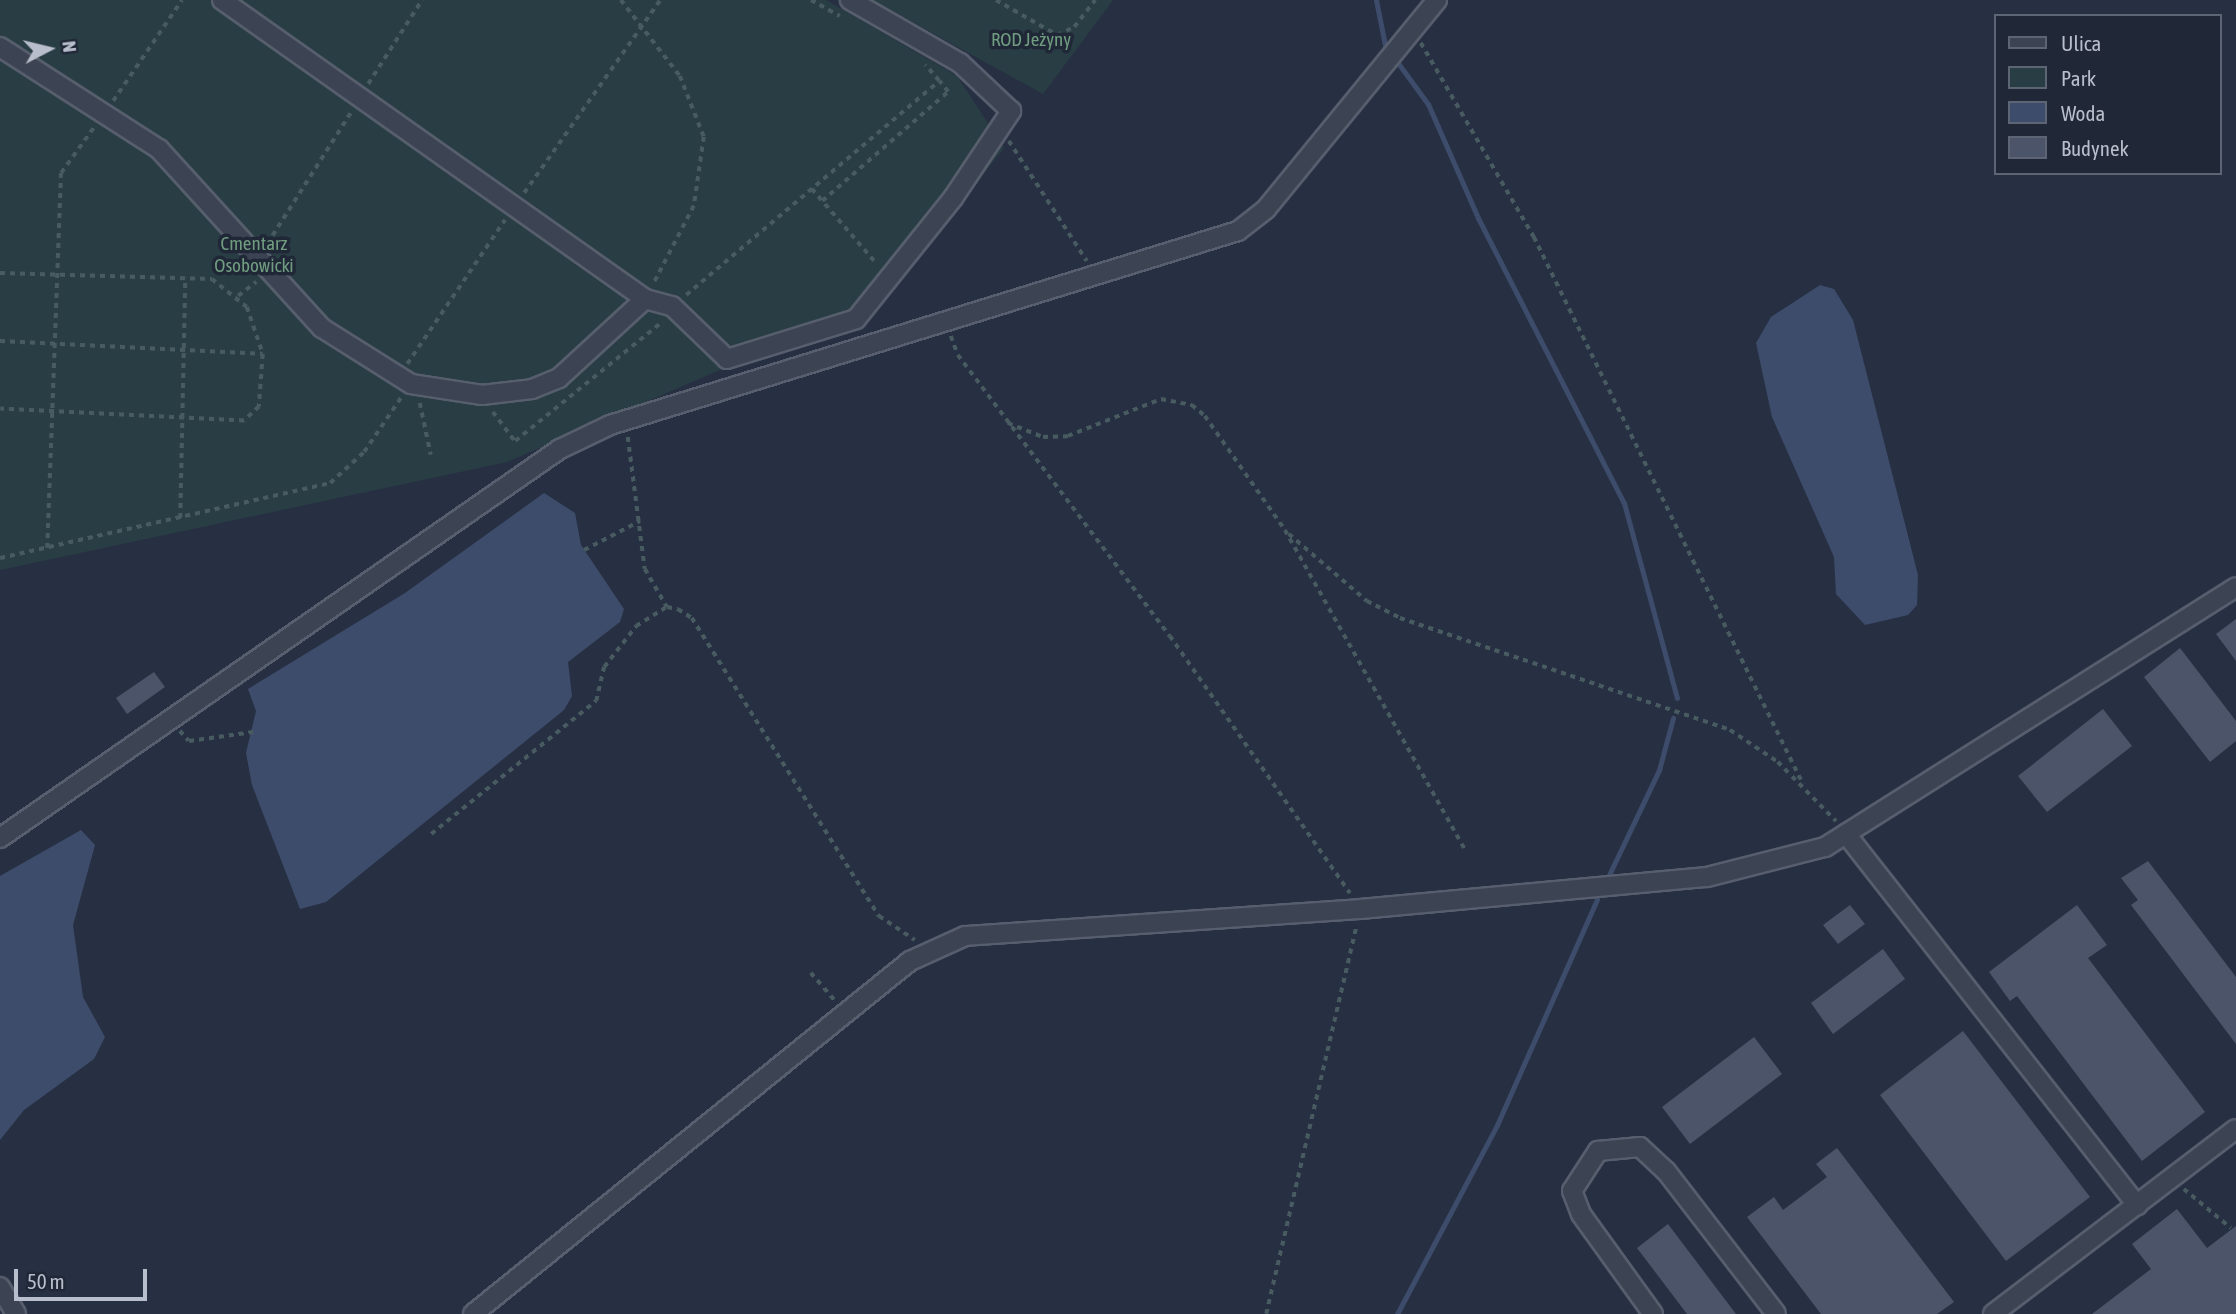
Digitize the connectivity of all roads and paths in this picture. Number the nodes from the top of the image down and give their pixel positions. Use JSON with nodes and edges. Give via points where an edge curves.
{"nodes":[{"id":1,"x":182,"y":0,"type":"edge"},
{"id":2,"x":222,"y":0,"type":"edge"},
{"id":3,"x":422,"y":0,"type":"edge"},
{"id":4,"x":621,"y":0,"type":"edge"},
{"id":5,"x":660,"y":0,"type":"edge"},
{"id":6,"x":811,"y":0,"type":"edge"},
{"id":7,"x":850,"y":0,"type":"edge"},
{"id":8,"x":996,"y":0,"type":"edge"},
{"id":9,"x":1095,"y":0,"type":"edge"},
{"id":10,"x":1437,"y":0,"type":"edge"},
{"id":11,"x":846,"y":19,"type":"dead end"},
{"id":12,"x":643,"y":24,"type":"junction"},
{"id":13,"x":1412,"y":31,"type":"junction"},
{"id":14,"x":0,"y":47,"type":"edge"},
{"id":15,"x":914,"y":58,"type":"dead end"},
{"id":16,"x":939,"y":81,"type":"junction"},
{"id":17,"x":360,"y":97,"type":"junction"},
{"id":18,"x":106,"y":110,"type":"junction"},
{"id":19,"x":1009,"y":141,"type":"dead end"},
{"id":20,"x":812,"y":189,"type":"junction"},
{"id":21,"x":822,"y":201,"type":"junction"},
{"id":22,"x":515,"y":206,"type":"junction"},
{"id":23,"x":264,"y":265,"type":"junction"},
{"id":24,"x":0,"y":273,"type":"edge"},
{"id":25,"x":57,"y":275,"type":"junction"},
{"id":26,"x":1097,"y":276,"type":"junction"},
{"id":27,"x":185,"y":278,"type":"junction"},
{"id":28,"x":890,"y":279,"type":"junction"},
{"id":29,"x":238,"y":296,"type":"junction"},
{"id":30,"x":645,"y":299,"type":"junction"},
{"id":31,"x":677,"y":302,"type":"dead end"},
{"id":32,"x":947,"y":324,"type":"junction"},
{"id":33,"x":0,"y":341,"type":"edge"},
{"id":34,"x":54,"y":342,"type":"junction"},
{"id":35,"x":182,"y":346,"type":"junction"},
{"id":36,"x":263,"y":354,"type":"junction"},
{"id":37,"x":404,"y":380,"type":"junction"},
{"id":38,"x":0,"y":409,"type":"edge"},
{"id":39,"x":51,"y":411,"type":"junction"},
{"id":40,"x":180,"y":418,"type":"junction"},
{"id":41,"x":625,"y":421,"type":"junction"},
{"id":42,"x":1007,"y":423,"type":"junction"},
{"id":43,"x":432,"y":455,"type":"dead end"},
{"id":44,"x":180,"y":519,"type":"junction"},
{"id":45,"x":640,"y":521,"type":"junction"},
{"id":46,"x":1285,"y":530,"type":"junction"},
{"id":47,"x":47,"y":548,"type":"junction"},
{"id":48,"x":584,"y":550,"type":"dead end"},
{"id":49,"x":0,"y":558,"type":"edge"},
{"id":50,"x":2236,"y":587,"type":"edge"},
{"id":51,"x":667,"y":607,"type":"junction"},
{"id":52,"x":168,"y":717,"type":"junction"},
{"id":53,"x":253,"y":732,"type":"dead end"},
{"id":54,"x":1803,"y":784,"type":"junction"},
{"id":55,"x":431,"y":834,"type":"dead end"},
{"id":56,"x":1846,"y":834,"type":"junction"},
{"id":57,"x":0,"y":838,"type":"edge"},
{"id":58,"x":1465,"y":850,"type":"dead end"},
{"id":59,"x":1362,"y":909,"type":"junction"},
{"id":60,"x":940,"y":947,"type":"junction"},
{"id":61,"x":811,"y":973,"type":"dead end"},
{"id":62,"x":846,"y":1013,"type":"junction"},
{"id":63,"x":2236,"y":1129,"type":"edge"},
{"id":64,"x":2173,"y":1176,"type":"junction"},
{"id":65,"x":2137,"y":1205,"type":"junction"},
{"id":66,"x":2231,"y":1228,"type":"dead end"},
{"id":67,"x":0,"y":1287,"type":"edge"},
{"id":68,"x":16,"y":1314,"type":"edge"},
{"id":69,"x":473,"y":1314,"type":"edge"},
{"id":70,"x":1266,"y":1314,"type":"edge"},
{"id":71,"x":1653,"y":1314,"type":"edge"},
{"id":72,"x":1776,"y":1314,"type":"edge"},
{"id":73,"x":1993,"y":1314,"type":"edge"}],
"edges":[{"from":1,"to":18,"type":"path"},
{"from":2,"to":17,"type":"lane"},
{"from":3,"to":17,"type":"path"},
{"from":4,"to":12,"type":"path"},
{"from":5,"to":12,"type":"path"},
{"from":6,"to":11,"type":"path"},
{"from":7,"to":28,"type":"lane","via":[[960,63],[1011,111]]},
{"from":8,"to":9,"type":"path","via":[[1057,35],[1074,27]]},
{"from":10,"to":13,"type":"lane"},
{"from":12,"to":22,"type":"path"},
{"from":12,"to":30,"type":"path","via":[[694,100],[705,164],[694,206]]},
{"from":13,"to":26,"type":"lane","via":[[1252,222]]},
{"from":13,"to":54,"type":"path","via":[[1454,91],[1534,237]]},
{"from":14,"to":18,"type":"lane"},
{"from":15,"to":16,"type":"path"},
{"from":16,"to":20,"type":"path"},
{"from":16,"to":21,"type":"path","via":[[948,92]]},
{"from":17,"to":22,"type":"lane"},
{"from":17,"to":23,"type":"path"},
{"from":18,"to":23,"type":"lane","via":[[195,183]]},
{"from":18,"to":25,"type":"path","via":[[61,173]]},
{"from":19,"to":26,"type":"path"},
{"from":20,"to":21,"type":"path"},
{"from":20,"to":31,"type":"path"},
{"from":21,"to":28,"type":"path"},
{"from":22,"to":30,"type":"lane"},
{"from":22,"to":37,"type":"path"},
{"from":23,"to":29,"type":"path"},
{"from":23,"to":37,"type":"lane","via":[[322,328]]},
{"from":24,"to":25,"type":"path"},
{"from":25,"to":27,"type":"path"},
{"from":25,"to":34,"type":"path"},
{"from":26,"to":32,"type":"lane"},
{"from":27,"to":29,"type":"path","via":[[212,279]]},
{"from":27,"to":35,"type":"path"},
{"from":28,"to":30,"type":"lane","via":[[856,319],[727,359],[672,306]]},
{"from":29,"to":36,"type":"path","via":[[254,318]]},
{"from":30,"to":37,"type":"lane","via":[[567,372],[533,389],[482,395]]},
{"from":32,"to":41,"type":"lane"},
{"from":32,"to":42,"type":"path","via":[[958,355]]},
{"from":33,"to":34,"type":"path"},
{"from":34,"to":35,"type":"path"},
{"from":34,"to":39,"type":"path"},
{"from":35,"to":36,"type":"path","via":[[189,352]]},
{"from":35,"to":40,"type":"path"},
{"from":36,"to":40,"type":"path","via":[[259,407],[251,417]]},
{"from":37,"to":43,"type":"path"},
{"from":37,"to":44,"type":"path","via":[[364,452],[330,483]]},
{"from":38,"to":39,"type":"path"},
{"from":39,"to":40,"type":"path"},
{"from":39,"to":47,"type":"path"},
{"from":40,"to":44,"type":"path"},
{"from":41,"to":45,"type":"path"},
{"from":41,"to":52,"type":"lane","via":[[559,449]]},
{"from":42,"to":46,"type":"path","via":[[1058,437],[1144,402],[1192,405]]},
{"from":42,"to":59,"type":"path","via":[[1170,636]]},
{"from":44,"to":47,"type":"path"},
{"from":45,"to":48,"type":"path"},
{"from":45,"to":51,"type":"path","via":[[645,569]]},
{"from":46,"to":54,"type":"path","via":[[1367,601],[1400,618],[1730,730]]},
{"from":46,"to":58,"type":"path"},
{"from":47,"to":49,"type":"path"},
{"from":50,"to":56,"type":"lane"},
{"from":51,"to":55,"type":"path","via":[[635,626],[610,657],[596,701]]},
{"from":51,"to":60,"type":"path","via":[[692,618],[879,916],[908,937]]},
{"from":52,"to":53,"type":"path","via":[[189,741]]},
{"from":52,"to":57,"type":"lane"},
{"from":54,"to":56,"type":"path"},
{"from":56,"to":59,"type":"lane","via":[[1825,847],[1707,877]]},
{"from":56,"to":65,"type":"lane"},
{"from":59,"to":60,"type":"lane","via":[[1016,929],[965,936]]},
{"from":59,"to":70,"type":"path","via":[[1335,999]]},
{"from":60,"to":62,"type":"lane","via":[[910,961]]},
{"from":61,"to":62,"type":"path"},
{"from":62,"to":69,"type":"lane"},
{"from":63,"to":64,"type":"lane"},
{"from":64,"to":65,"type":"lane"},
{"from":64,"to":66,"type":"path"},
{"from":65,"to":73,"type":"lane"},
{"from":67,"to":68,"type":"lane"},
{"from":71,"to":72,"type":"lane","via":[[1581,1214],[1572,1191],[1598,1151],[1640,1147],[1666,1171]]}]}
